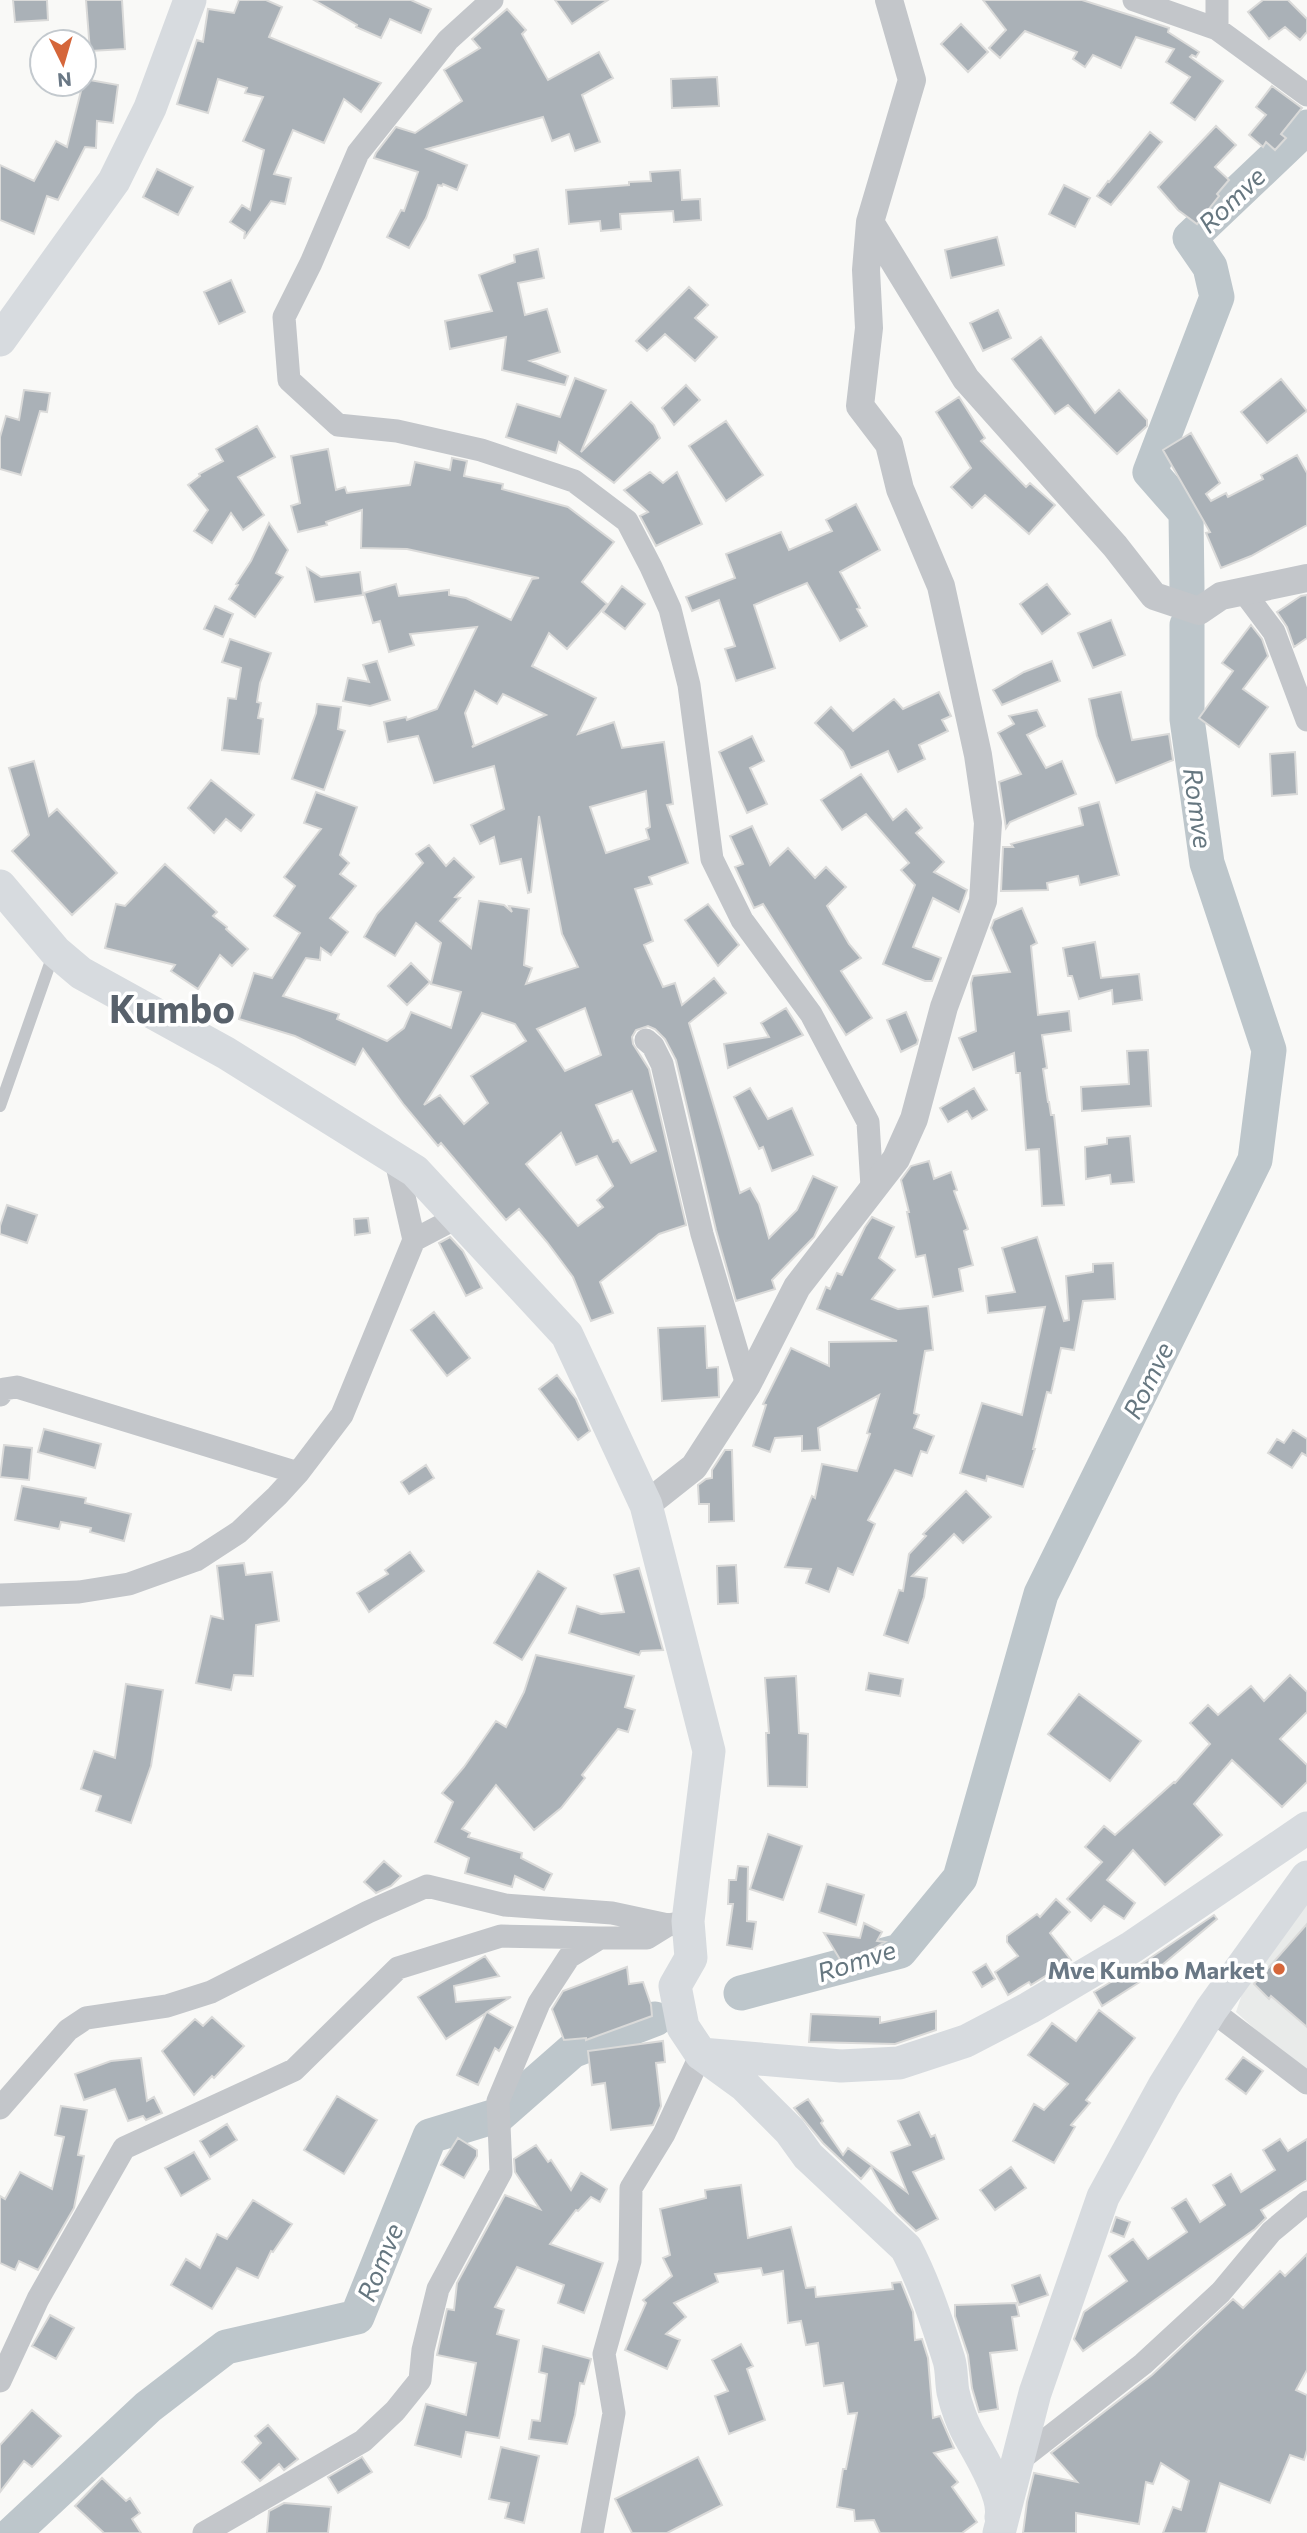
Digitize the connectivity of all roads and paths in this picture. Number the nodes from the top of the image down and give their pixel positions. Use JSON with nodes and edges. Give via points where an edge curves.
{"nodes":[{"id":1,"x":190,"y":0,"type":"edge"},
{"id":2,"x":492,"y":0,"type":"edge"},
{"id":3,"x":889,"y":0,"type":"edge"},
{"id":4,"x":1134,"y":0,"type":"edge"},
{"id":5,"x":1217,"y":0,"type":"edge"},
{"id":6,"x":1217,"y":29,"type":"junction"},
{"id":7,"x":1307,"y":95,"type":"edge"},
{"id":8,"x":870,"y":222,"type":"junction"},
{"id":9,"x":0,"y":340,"type":"edge"},
{"id":10,"x":1307,"y":578,"type":"edge"},
{"id":11,"x":1244,"y":592,"type":"junction"},
{"id":12,"x":1307,"y":720,"type":"edge"},
{"id":13,"x":0,"y":887,"type":"edge"},
{"id":14,"x":55,"y":951,"type":"junction"},
{"id":15,"x":646,"y":1040,"type":"dead end"},
{"id":16,"x":0,"y":1106,"type":"edge"},
{"id":17,"x":395,"y":1157,"type":"junction"},
{"id":18,"x":872,"y":1187,"type":"junction"},
{"id":19,"x":458,"y":1217,"type":"junction"},
{"id":20,"x":414,"y":1240,"type":"junction"},
{"id":21,"x":747,"y":1385,"type":"junction"},
{"id":22,"x":1,"y":1389,"type":"edge"},
{"id":23,"x":298,"y":1473,"type":"junction"},
{"id":24,"x":646,"y":1506,"type":"junction"},
{"id":25,"x":0,"y":1595,"type":"edge"},
{"id":26,"x":1307,"y":1828,"type":"edge"},
{"id":27,"x":1307,"y":1877,"type":"edge"},
{"id":28,"x":678,"y":1923,"type":"junction"},
{"id":29,"x":600,"y":1938,"type":"junction"},
{"id":30,"x":1211,"y":2010,"type":"junction"},
{"id":31,"x":701,"y":2054,"type":"junction"},
{"id":32,"x":1307,"y":2083,"type":"edge"},
{"id":33,"x":0,"y":2108,"type":"edge"},
{"id":34,"x":1307,"y":2202,"type":"edge"},
{"id":35,"x":0,"y":2381,"type":"edge"},
{"id":36,"x":1016,"y":2463,"type":"junction"},
{"id":37,"x":204,"y":2533,"type":"edge"},
{"id":38,"x":592,"y":2533,"type":"edge"},
{"id":39,"x":999,"y":2533,"type":"edge"}],
"edges":[{"from":1,"to":9,"type":"main road","via":[[150,108],[114,181]]},
{"from":2,"to":18,"type":"street","via":[[447,40],[358,153],[284,317],[289,380],[338,425],[397,431],[481,450],[574,481],[626,520],[670,609],[690,685],[712,859],[742,920],[811,1014],[868,1122]]},
{"from":3,"to":8,"type":"street","via":[[912,80]]},
{"from":4,"to":6,"type":"street"},
{"from":5,"to":6,"type":"street"},
{"from":6,"to":7,"type":"street"},
{"from":8,"to":11,"type":"street","via":[[966,379],[1154,596],[1199,611],[1221,596]]},
{"from":8,"to":18,"type":"street","via":[[866,270],[869,328],[860,406],[889,444],[900,489],[941,586],[988,823],[983,901],[944,1007],[914,1119],[896,1159]]},
{"from":10,"to":11,"type":"street"},
{"from":11,"to":12,"type":"street","via":[[1274,632]]},
{"from":13,"to":14,"type":"main road"},
{"from":14,"to":16,"type":"lane"},
{"from":14,"to":17,"type":"main road","via":[[81,973],[226,1053]]},
{"from":15,"to":21,"type":"street","via":[[662,1064],[702,1234]]},
{"from":17,"to":19,"type":"main road","via":[[415,1171]]},
{"from":17,"to":20,"type":"street"},
{"from":18,"to":21,"type":"street","via":[[797,1287]]},
{"from":19,"to":20,"type":"street"},
{"from":19,"to":24,"type":"main road","via":[[567,1335]]},
{"from":20,"to":23,"type":"street","via":[[342,1415]]},
{"from":21,"to":24,"type":"street","via":[[694,1467]]},
{"from":22,"to":23,"type":"street","via":[[17,1387]]},
{"from":23,"to":25,"type":"street","via":[[239,1532],[196,1560],[129,1584],[79,1592]]},
{"from":24,"to":28,"type":"main road","via":[[709,1751]]},
{"from":26,"to":31,"type":"main road","via":[[1132,1947],[966,2041],[899,2063],[841,2066]]},
{"from":27,"to":30,"type":"main road"},
{"from":28,"to":29,"type":"street","via":[[647,1938]]},
{"from":28,"to":31,"type":"main road","via":[[691,1958],[675,1986],[683,2027]]},
{"from":28,"to":33,"type":"street","via":[[505,1905],[428,1886],[211,1992],[167,2006],[86,2018],[68,2030]]},
{"from":29,"to":35,"type":"street","via":[[501,1936],[398,1968],[294,2070],[124,2148],[38,2299]]},
{"from":29,"to":37,"type":"street","via":[[569,1957],[539,2003],[498,2101],[501,2172],[439,2289],[420,2380],[363,2441]]},
{"from":30,"to":32,"type":"street"},
{"from":30,"to":36,"type":"main road","via":[[1103,2197],[1035,2393]]},
{"from":31,"to":38,"type":"street","via":[[664,2134],[631,2188],[630,2261],[604,2354],[614,2413]]},
{"from":31,"to":39,"type":"main road","via":[[744,2087],[790,2131],[808,2157],[906,2248],[950,2362],[953,2394],[1003,2509]]},
{"from":34,"to":36,"type":"street","via":[[1271,2232],[1221,2292],[1143,2364]]},
{"from":36,"to":39,"type":"main road"}]}
